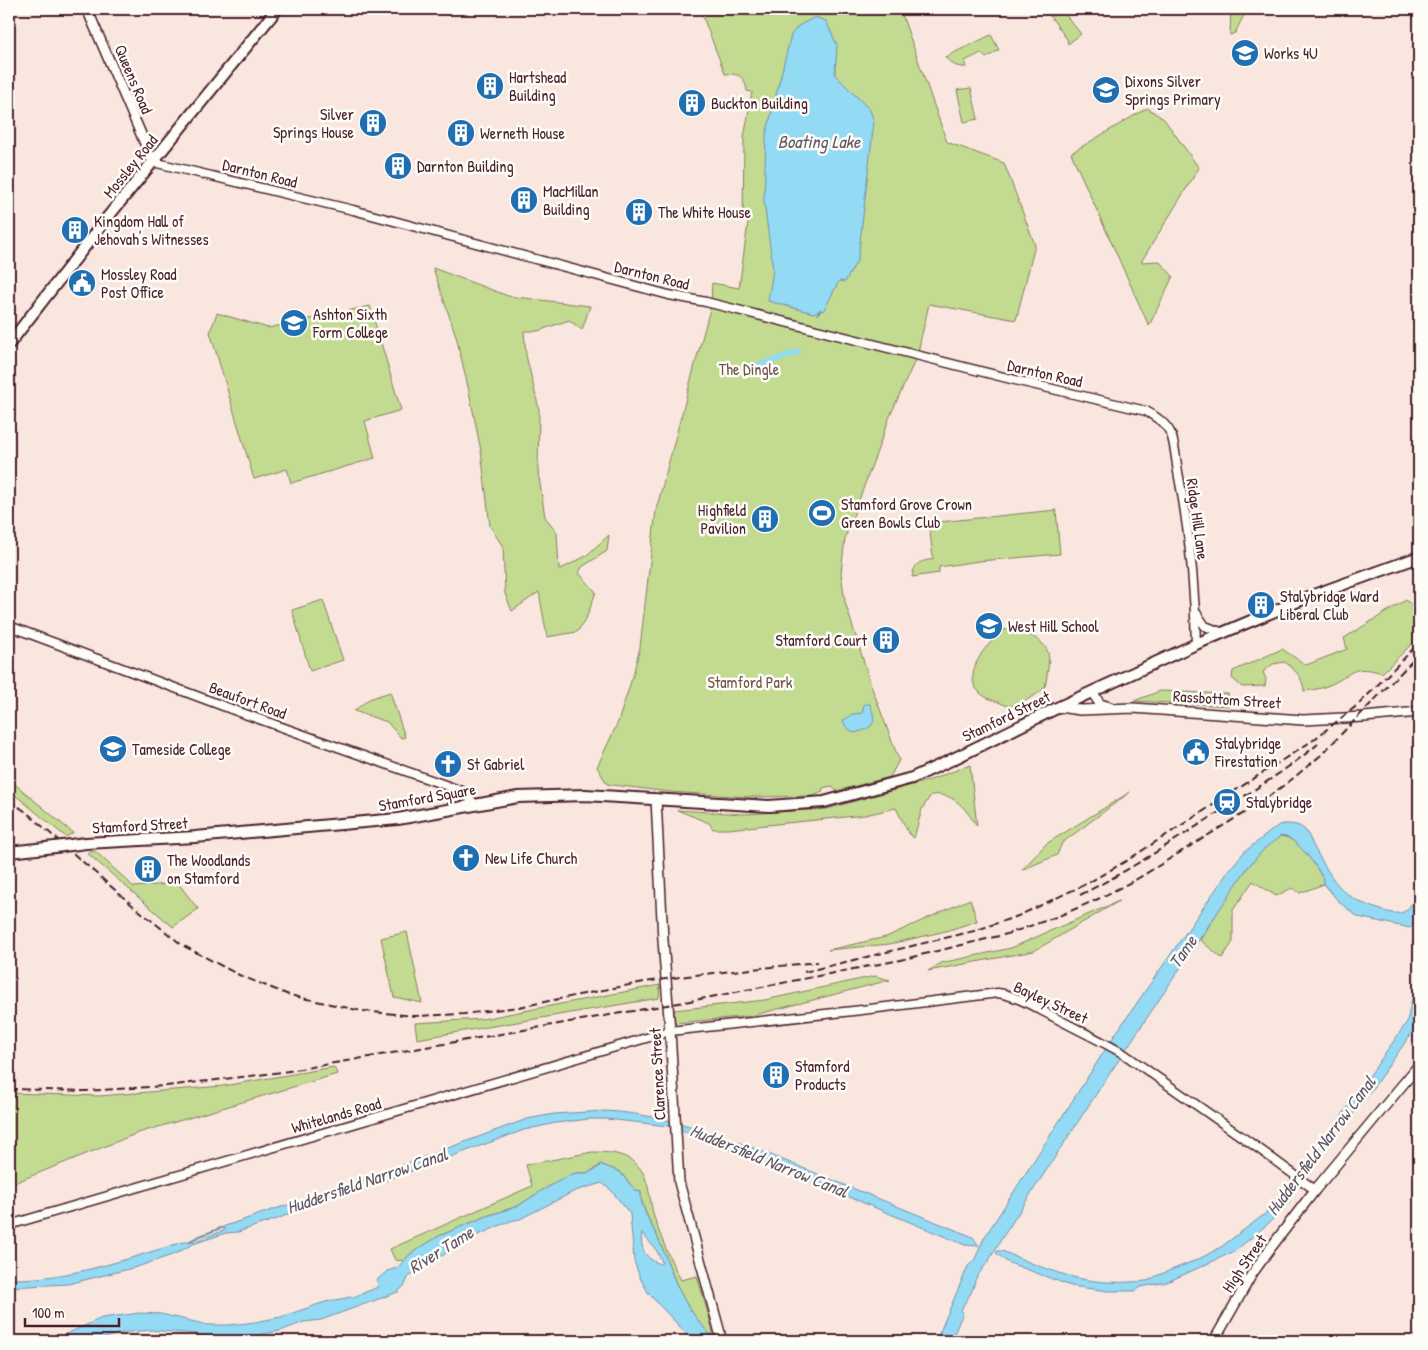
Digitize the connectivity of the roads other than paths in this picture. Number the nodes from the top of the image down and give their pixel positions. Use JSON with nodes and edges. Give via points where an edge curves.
{"nodes":[{"id":1,"x":87,"y":9,"type":"edge"},
{"id":2,"x":277,"y":9,"type":"edge"},
{"id":3,"x":153,"y":162,"type":"junction"},
{"id":4,"x":9,"y":344,"type":"edge"},
{"id":5,"x":1146,"y":411,"type":"joint"},
{"id":6,"x":1419,"y":557,"type":"edge"},
{"id":7,"x":1196,"y":613,"type":"junction"},
{"id":8,"x":9,"y":626,"type":"edge"},
{"id":9,"x":1223,"y":633,"type":"junction"},
{"id":10,"x":1196,"y":644,"type":"junction"},
{"id":11,"x":1088,"y":693,"type":"junction"},
{"id":12,"x":1059,"y":707,"type":"junction"},
{"id":13,"x":1112,"y":708,"type":"junction"},
{"id":14,"x":1100,"y":709,"type":"junction"},
{"id":15,"x":1419,"y":712,"type":"edge"},
{"id":16,"x":585,"y":795,"type":"joint"},
{"id":17,"x":656,"y":799,"type":"junction"},
{"id":18,"x":475,"y":805,"type":"junction"},
{"id":19,"x":273,"y":830,"type":"joint"},
{"id":20,"x":9,"y":852,"type":"edge"},
{"id":21,"x":670,"y":1031,"type":"junction"},
{"id":22,"x":1419,"y":1066,"type":"edge"},
{"id":23,"x":1315,"y":1190,"type":"junction"},
{"id":24,"x":9,"y":1225,"type":"edge"},
{"id":25,"x":720,"y":1337,"type":"edge"},
{"id":26,"x":1214,"y":1341,"type":"edge"}],
"edges":[{"from":1,"to":3,"type":"main road","name":"Queens Road"},
{"from":2,"to":3,"type":"main road","name":"Mossley Road"},
{"from":3,"to":4,"type":"main road","name":"Mossley Road"},
{"from":3,"to":5,"type":"street","name":"Darnton Road","via":[[337,206],[669,295]]},
{"from":5,"to":7,"type":"street","name":"Ridge Hill Lane","via":[[1161,420],[1171,434],[1184,508]]},
{"from":6,"to":9,"type":"main road","name":"Stamford Street","via":[[1308,597]]},
{"from":7,"to":9,"type":"street","via":[[1205,626]]},
{"from":7,"to":10,"type":"street","name":"Ridge Hill Lane"},
{"from":8,"to":18,"type":"street","name":"Beaufort Road","via":[[462,791]]},
{"from":9,"to":10,"type":"main road","name":"Stamford Street"},
{"from":10,"to":11,"type":"main road","name":"Stamford Street"},
{"from":11,"to":12,"type":"main road","name":"Stamford Street"},
{"from":11,"to":13,"type":"main road","via":[[1100,704]]},
{"from":11,"to":14,"type":"main road","via":[[1090,705]]},
{"from":12,"to":14,"type":"main road","name":"Rassbottom Street"},
{"from":12,"to":17,"type":"main road","name":"Stamford Street","via":[[912,778],[824,802],[769,806]]},
{"from":13,"to":14,"type":"main road","name":"Rassbottom Street"},
{"from":13,"to":15,"type":"main road","name":"Rassbottom Street","via":[[1303,720]]},
{"from":16,"to":17,"type":"main road","name":"Stamford Street"},
{"from":16,"to":18,"type":"main road","name":"Stamford Square","via":[[518,798]]},
{"from":17,"to":21,"type":"main road","name":"Clarence Street","via":[[662,940]]},
{"from":18,"to":19,"type":"main road","name":"Stamford Square","via":[[398,819]]},
{"from":19,"to":20,"type":"main road","name":"Stamford Street","bridge":true,"via":[[86,843]]},
{"from":21,"to":23,"type":"street","name":"Bayley Street","via":[[1008,995],[1124,1054]]},
{"from":21,"to":24,"type":"street","name":"Whitelands Road"},
{"from":21,"to":25,"type":"main road","name":"Clarence Street","via":[[679,1182]]},
{"from":22,"to":23,"type":"main road","name":"High Street"},
{"from":23,"to":26,"type":"main road","name":"High Street","via":[[1252,1274]]}]}
